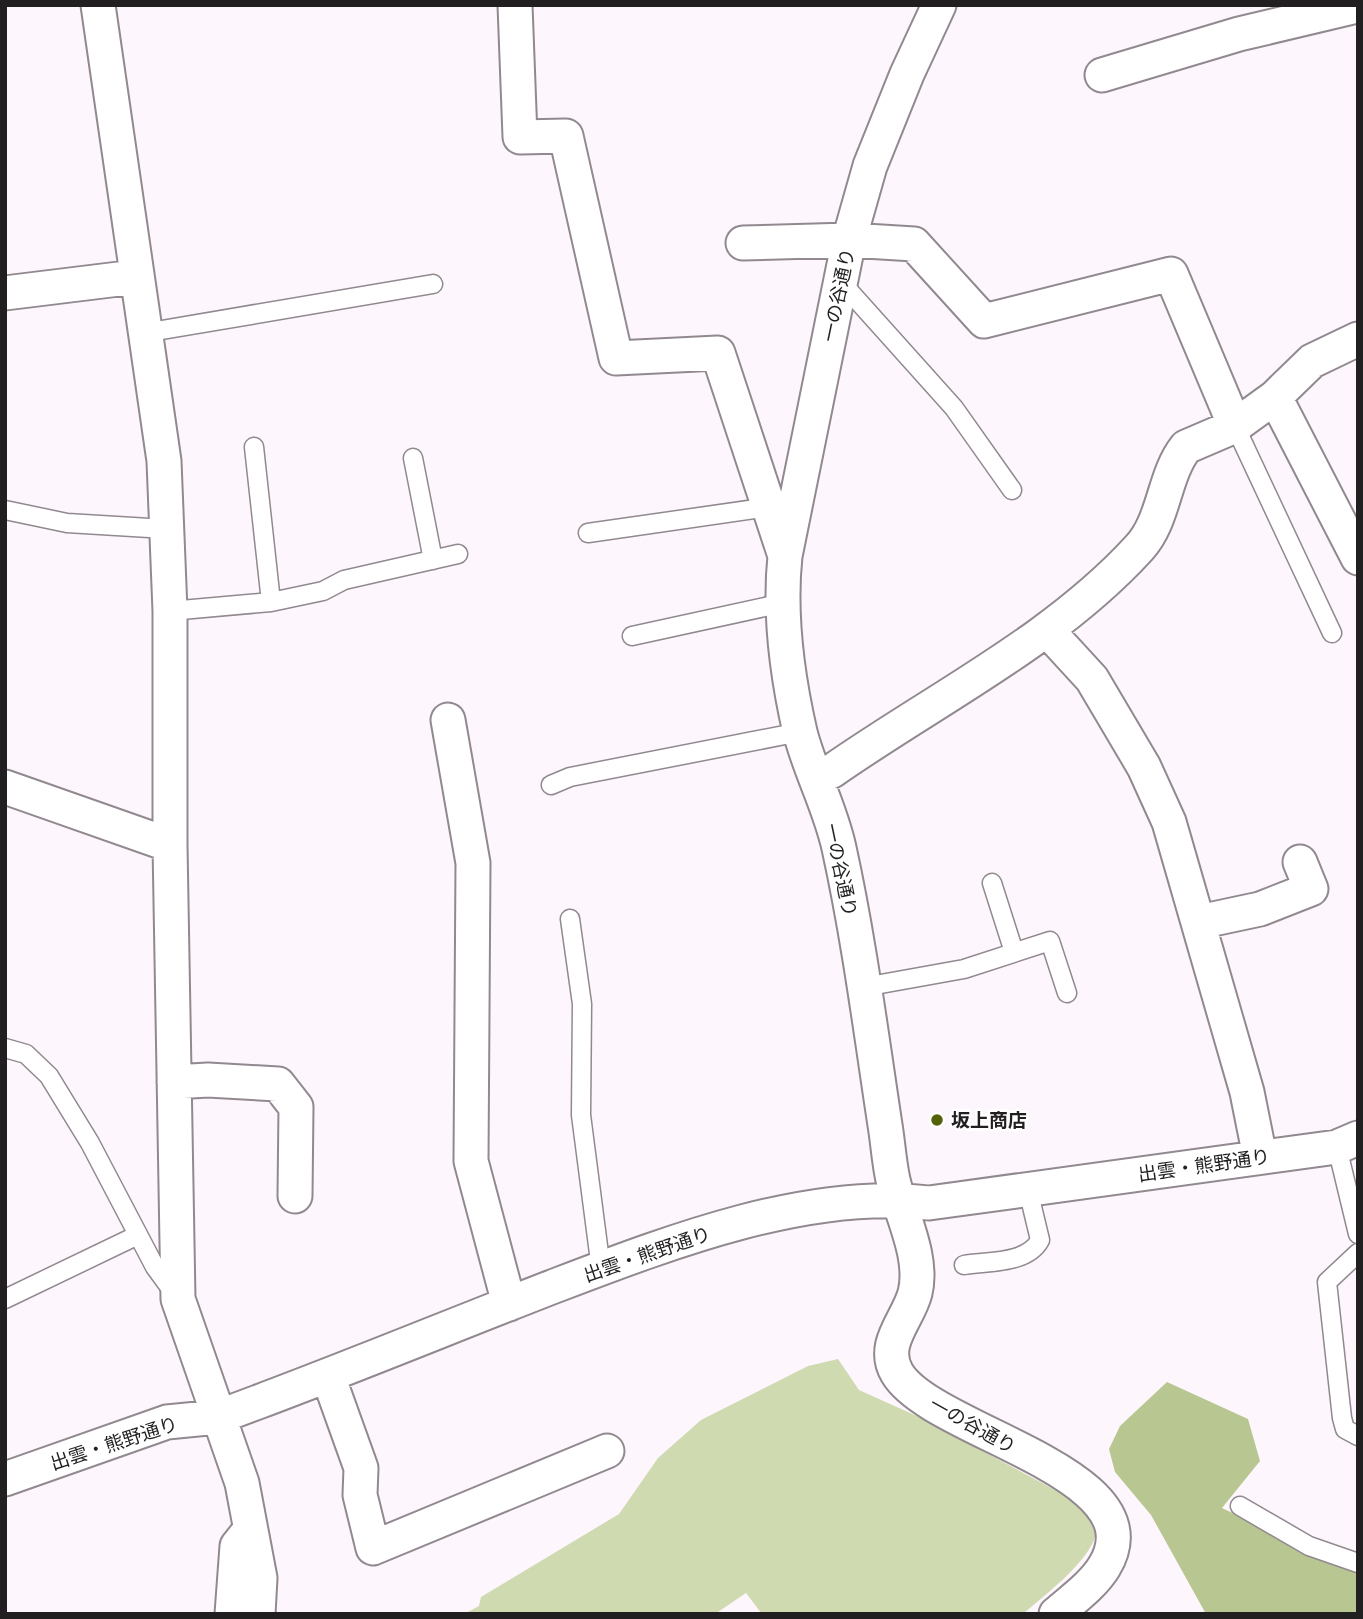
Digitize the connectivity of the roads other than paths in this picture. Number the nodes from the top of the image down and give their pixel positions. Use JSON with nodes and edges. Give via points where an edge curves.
{"nodes":[{"id":1,"x":98,"y":5,"type":"edge"},
{"id":2,"x":515,"y":5,"type":"edge"},
{"id":3,"x":939,"y":5,"type":"edge"},
{"id":4,"x":1357,"y":14,"type":"edge"},
{"id":5,"x":1102,"y":75,"type":"dead end"},
{"id":6,"x":849,"y":240,"type":"junction"},
{"id":7,"x":743,"y":243,"type":"dead end"},
{"id":8,"x":135,"y":277,"type":"junction"},
{"id":9,"x":841,"y":282,"type":"junction"},
{"id":10,"x":433,"y":284,"type":"dead end"},
{"id":11,"x":5,"y":293,"type":"edge"},
{"id":12,"x":144,"y":333,"type":"junction"},
{"id":13,"x":1358,"y":339,"type":"edge"},
{"id":14,"x":1275,"y":397,"type":"junction"},
{"id":15,"x":1235,"y":426,"type":"junction"},
{"id":16,"x":254,"y":447,"type":"dead end"},
{"id":17,"x":413,"y":457,"type":"dead end"},
{"id":18,"x":1012,"y":490,"type":"dead end"},
{"id":19,"x":769,"y":507,"type":"junction"},
{"id":20,"x":5,"y":510,"type":"edge"},
{"id":21,"x":166,"y":529,"type":"junction"},
{"id":22,"x":588,"y":533,"type":"dead end"},
{"id":23,"x":458,"y":554,"type":"dead end"},
{"id":24,"x":785,"y":556,"type":"junction"},
{"id":25,"x":1358,"y":558,"type":"edge"},
{"id":26,"x":433,"y":560,"type":"junction"},
{"id":27,"x":271,"y":601,"type":"junction"},
{"id":28,"x":783,"y":603,"type":"junction"},
{"id":29,"x":170,"y":611,"type":"junction"},
{"id":30,"x":1047,"y":630,"type":"junction"},
{"id":31,"x":1332,"y":633,"type":"dead end"},
{"id":32,"x":632,"y":636,"type":"dead end"},
{"id":33,"x":448,"y":720,"type":"dead end"},
{"id":34,"x":800,"y":732,"type":"junction"},
{"id":35,"x":817,"y":778,"type":"junction"},
{"id":36,"x":551,"y":785,"type":"dead end"},
{"id":37,"x":5,"y":787,"type":"edge"},
{"id":38,"x":170,"y":845,"type":"junction"},
{"id":39,"x":992,"y":883,"type":"dead end"},
{"id":40,"x":1310,"y":888,"type":"dead end"},
{"id":41,"x":570,"y":919,"type":"dead end"},
{"id":42,"x":1199,"y":922,"type":"junction"},
{"id":43,"x":1014,"y":952,"type":"junction"},
{"id":44,"x":864,"y":987,"type":"junction"},
{"id":45,"x":1067,"y":993,"type":"dead end"},
{"id":46,"x":5,"y":1048,"type":"edge"},
{"id":47,"x":174,"y":1082,"type":"junction"},
{"id":48,"x":1348,"y":1142,"type":"edge"},
{"id":49,"x":1260,"y":1157,"type":"junction"},
{"id":50,"x":1028,"y":1190,"type":"junction"},
{"id":51,"x":295,"y":1196,"type":"dead end"},
{"id":52,"x":899,"y":1200,"type":"junction"},
{"id":53,"x":1358,"y":1234,"type":"edge"},
{"id":54,"x":138,"y":1235,"type":"junction"},
{"id":55,"x":1358,"y":1253,"type":"edge"},
{"id":56,"x":964,"y":1265,"type":"dead end"},
{"id":57,"x":601,"y":1269,"type":"junction"},
{"id":58,"x":5,"y":1299,"type":"edge"},
{"id":59,"x":178,"y":1299,"type":"junction"},
{"id":60,"x":509,"y":1304,"type":"junction"},
{"id":61,"x":328,"y":1376,"type":"junction"},
{"id":62,"x":218,"y":1416,"type":"junction"},
{"id":63,"x":1358,"y":1436,"type":"edge"},
{"id":64,"x":607,"y":1451,"type":"dead end"},
{"id":65,"x":5,"y":1479,"type":"edge"},
{"id":66,"x":1240,"y":1507,"type":"dead end"},
{"id":67,"x":251,"y":1529,"type":"junction"},
{"id":68,"x":1358,"y":1563,"type":"edge"},
{"id":69,"x":232,"y":1614,"type":"edge"},
{"id":70,"x":258,"y":1614,"type":"edge"},
{"id":71,"x":1056,"y":1614,"type":"edge"}],
"edges":[{"from":1,"to":8,"type":"street"},
{"from":2,"to":19,"type":"street","via":[[520,137],[566,136],[616,358],[718,353]]},
{"from":3,"to":6,"type":"street","name":"一の谷通り","via":[[870,166]]},
{"from":4,"to":5,"type":"street","via":[[1239,34]]},
{"from":6,"to":7,"type":"street"},
{"from":6,"to":9,"type":"street","name":"一の谷通り"},
{"from":6,"to":15,"type":"street","via":[[914,244],[984,321],[1171,274]]},
{"from":8,"to":11,"type":"street"},
{"from":8,"to":12,"type":"street"},
{"from":9,"to":18,"type":"lane","via":[[954,408]]},
{"from":9,"to":24,"type":"street","name":"一の谷通り"},
{"from":10,"to":12,"type":"lane"},
{"from":12,"to":21,"type":"street","via":[[164,461]]},
{"from":13,"to":14,"type":"street","via":[[1312,361]]},
{"from":14,"to":15,"type":"street"},
{"from":14,"to":25,"type":"street"},
{"from":15,"to":30,"type":"street","via":[[1186,447],[1153,530]]},
{"from":15,"to":31,"type":"lane"},
{"from":16,"to":27,"type":"lane"},
{"from":17,"to":26,"type":"lane"},
{"from":19,"to":22,"type":"lane"},
{"from":19,"to":24,"type":"street"},
{"from":20,"to":21,"type":"lane","via":[[67,523]]},
{"from":21,"to":29,"type":"street"},
{"from":23,"to":26,"type":"lane"},
{"from":24,"to":28,"type":"street","name":"一の谷通り"},
{"from":26,"to":27,"type":"lane"},
{"from":27,"to":29,"type":"lane"},
{"from":28,"to":32,"type":"lane"},
{"from":28,"to":34,"type":"street","name":"一の谷通り","via":[[785,645]]},
{"from":29,"to":38,"type":"street"},
{"from":30,"to":35,"type":"street"},
{"from":30,"to":42,"type":"street","via":[[1092,679],[1144,767],[1169,822]]},
{"from":33,"to":60,"type":"street","via":[[473,863],[471,1161]]},
{"from":34,"to":35,"type":"street","name":"一の谷通り"},
{"from":34,"to":36,"type":"lane","via":[[570,777]]},
{"from":35,"to":44,"type":"street","name":"一の谷通り","via":[[839,846]]},
{"from":37,"to":38,"type":"street"},
{"from":38,"to":47,"type":"street"},
{"from":39,"to":43,"type":"lane"},
{"from":40,"to":42,"type":"street","via":[[1260,909]]},
{"from":41,"to":57,"type":"lane","via":[[582,1004],[581,1115]]},
{"from":42,"to":49,"type":"street","via":[[1247,1092]]},
{"from":43,"to":44,"type":"lane","via":[[964,968]]},
{"from":43,"to":45,"type":"lane","via":[[1051,941]]},
{"from":44,"to":52,"type":"street","name":"一の谷通り"},
{"from":46,"to":54,"type":"lane","via":[[26,1054],[49,1076]]},
{"from":47,"to":51,"type":"street","via":[[278,1084],[296,1107]]},
{"from":47,"to":59,"type":"street"},
{"from":48,"to":49,"type":"street","name":"出雲・熊野通り"},
{"from":48,"to":53,"type":"lane"},
{"from":49,"to":50,"type":"street","name":"出雲・熊野通り"},
{"from":50,"to":52,"type":"street","name":"出雲・熊野通り","via":[[929,1203]]},
{"from":50,"to":56,"type":"lane","via":[[1040,1240],[1036,1246],[1018,1257]]},
{"from":52,"to":57,"type":"street","name":"出雲・熊野通り","via":[[831,1205],[761,1219],[683,1238]]},
{"from":52,"to":71,"type":"street","name":"一の谷通り","via":[[916,1275],[915,1293],[891,1351],[897,1373],[919,1396],[1069,1477],[1109,1512],[1114,1541],[1105,1566]]},
{"from":54,"to":58,"type":"lane"},
{"from":54,"to":59,"type":"lane"},
{"from":55,"to":63,"type":"lane","via":[[1327,1282],[1342,1418],[1345,1429]]},
{"from":57,"to":60,"type":"street","name":"出雲・熊野通り"},
{"from":59,"to":62,"type":"street"},
{"from":60,"to":61,"type":"street","name":"出雲・熊野通り"},
{"from":61,"to":62,"type":"street","name":"出雲・熊野通り"},
{"from":61,"to":64,"type":"street","via":[[361,1468],[360,1495],[373,1548]]},
{"from":62,"to":65,"type":"street","name":"出雲・熊野通り","via":[[167,1422]]},
{"from":62,"to":67,"type":"street","via":[[242,1483]]},
{"from":66,"to":68,"type":"lane","via":[[1309,1546]]},
{"from":67,"to":69,"type":"street","via":[[237,1546]]},
{"from":67,"to":70,"type":"street","via":[[260,1578]]}]}
